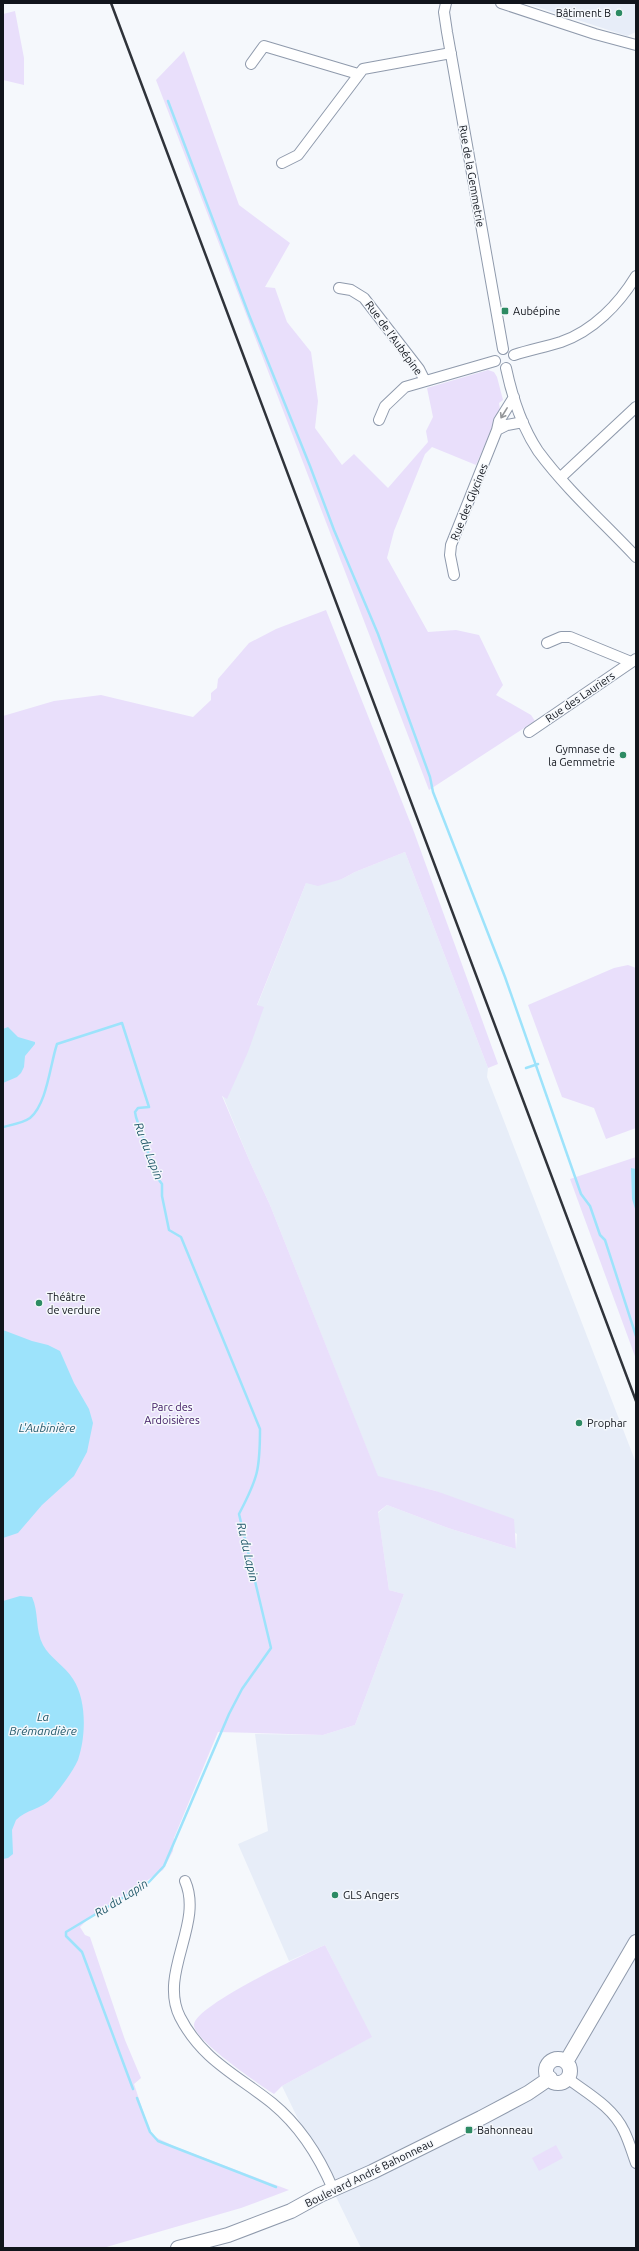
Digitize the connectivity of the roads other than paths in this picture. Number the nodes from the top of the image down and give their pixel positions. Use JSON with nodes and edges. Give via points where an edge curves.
{"nodes":[{"id":1,"x":446,"y":3,"type":"edge"},
{"id":2,"x":501,"y":3,"type":"edge"},
{"id":3,"x":636,"y":45,"type":"edge"},
{"id":4,"x":451,"y":53,"type":"junction"},
{"id":5,"x":251,"y":64,"type":"dead end"},
{"id":6,"x":358,"y":74,"type":"junction"},
{"id":7,"x":282,"y":163,"type":"dead end"},
{"id":8,"x":636,"y":276,"type":"edge"},
{"id":9,"x":339,"y":288,"type":"dead end"},
{"id":10,"x":502,"y":349,"type":"junction"},
{"id":11,"x":514,"y":356,"type":"junction"},
{"id":12,"x":495,"y":361,"type":"junction"},
{"id":13,"x":506,"y":368,"type":"junction"},
{"id":14,"x":425,"y":382,"type":"junction"},
{"id":15,"x":514,"y":397,"type":"junction"},
{"id":16,"x":636,"y":407,"type":"edge"},
{"id":17,"x":379,"y":420,"type":"dead end"},
{"id":18,"x":523,"y":422,"type":"junction"},
{"id":19,"x":497,"y":430,"type":"junction"},
{"id":20,"x":560,"y":478,"type":"junction"},
{"id":21,"x":636,"y":557,"type":"edge"},
{"id":22,"x":454,"y":575,"type":"dead end"},
{"id":23,"x":547,"y":643,"type":"dead end"},
{"id":24,"x":634,"y":660,"type":"edge"},
{"id":25,"x":529,"y":732,"type":"dead end"},
{"id":26,"x":185,"y":1880,"type":"dead end"},
{"id":27,"x":636,"y":1942,"type":"edge"},
{"id":28,"x":566,"y":2062,"type":"junction"},
{"id":29,"x":550,"y":2078,"type":"junction"},
{"id":30,"x":568,"y":2078,"type":"junction"},
{"id":31,"x":636,"y":2163,"type":"edge"},
{"id":32,"x":333,"y":2189,"type":"junction"},
{"id":33,"x":178,"y":2248,"type":"edge"}],
"edges":[{"from":1,"to":4,"type":"street","name":"Rue de la Gemmetrie","via":[[445,19]]},
{"from":2,"to":3,"type":"street"},
{"from":4,"to":6,"type":"street","via":[[363,69]]},
{"from":4,"to":10,"type":"street","name":"Rue de la Gemmetrie"},
{"from":5,"to":6,"type":"street","via":[[264,46]]},
{"from":6,"to":7,"type":"street","via":[[298,155]]},
{"from":8,"to":11,"type":"street","via":[[618,302],[576,334]]},
{"from":9,"to":14,"type":"street","name":"Rue de l’Aubépine","via":[[350,290],[364,298],[419,369]]},
{"from":10,"to":11,"type":"street","via":[[511,351]]},
{"from":10,"to":12,"type":"street","via":[[497,352]]},
{"from":11,"to":13,"type":"street","via":[[512,365]]},
{"from":12,"to":13,"type":"street","via":[[498,366]]},
{"from":12,"to":14,"type":"street","name":"Rue de l’Aubépine"},
{"from":13,"to":15,"type":"street"},
{"from":14,"to":17,"type":"street","name":"Rue de l’Aubépine","via":[[405,387],[385,406]]},
{"from":15,"to":18,"type":"street"},
{"from":15,"to":19,"type":"street","name":"Rue des Glycines","one_way":true},
{"from":16,"to":20,"type":"street"},
{"from":18,"to":19,"type":"street"},
{"from":18,"to":20,"type":"street","via":[[538,450]]},
{"from":19,"to":22,"type":"street","name":"Rue des Glycines","via":[[451,545]]},
{"from":20,"to":21,"type":"street"},
{"from":23,"to":24,"type":"street","name":"Rue des Lauriers","via":[[561,637],[570,638]]},
{"from":24,"to":25,"type":"street","name":"Rue des Lauriers"},
{"from":26,"to":32,"type":"street","via":[[190,1892],[187,1924],[174,1982],[175,2000],[180,2016],[218,2064],[271,2102],[298,2128],[314,2150]]},
{"from":27,"to":28,"type":"street"},
{"from":28,"to":29,"type":"street","via":[[557,2059],[549,2063],[547,2072]]},
{"from":28,"to":30,"type":"street","via":[[570,2069]]},
{"from":29,"to":30,"type":"street","via":[[560,2082]]},
{"from":29,"to":32,"type":"street","name":"Boulevard André Bahonneau","via":[[481,2118]]},
{"from":30,"to":31,"type":"street","via":[[616,2119],[624,2130]]},
{"from":32,"to":33,"type":"street","name":"Boulevard André Bahonneau","via":[[263,2222],[228,2235]]}]}
